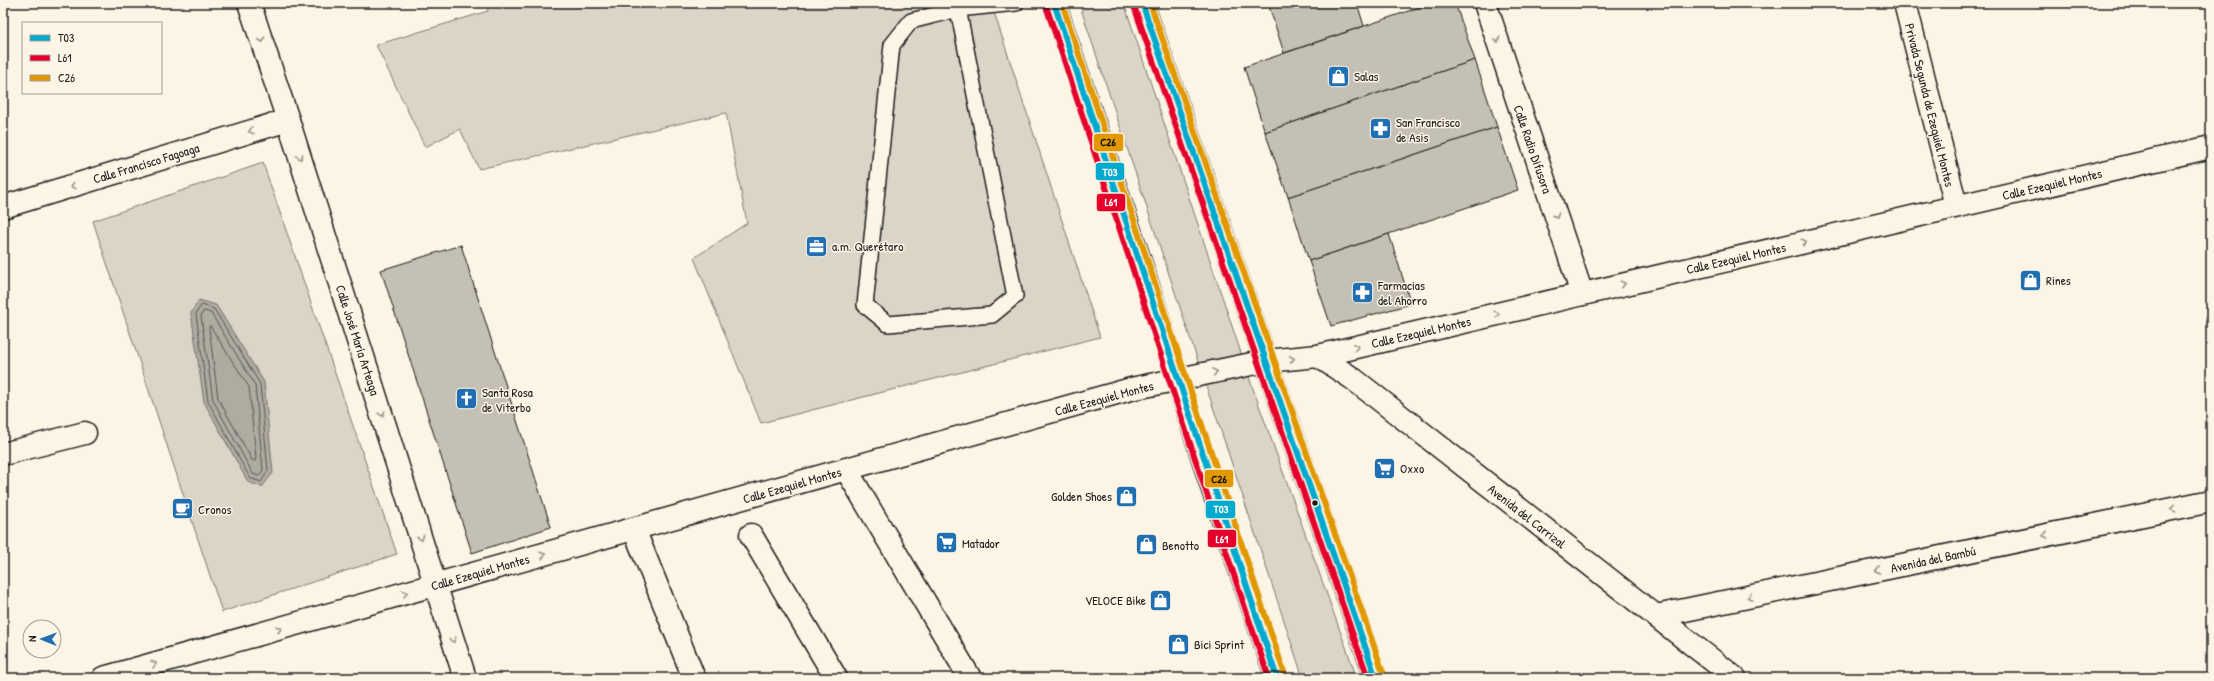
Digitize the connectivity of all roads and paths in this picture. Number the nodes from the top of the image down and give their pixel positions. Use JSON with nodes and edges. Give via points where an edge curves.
{"nodes":[{"id":1,"x":249,"y":3,"type":"edge"},
{"id":2,"x":1016,"y":3,"type":"edge"},
{"id":3,"x":1054,"y":3,"type":"edge"},
{"id":4,"x":1142,"y":3,"type":"edge"},
{"id":5,"x":1485,"y":3,"type":"edge"},
{"id":6,"x":1905,"y":3,"type":"edge"},
{"id":7,"x":958,"y":9,"type":"junction"},
{"id":8,"x":288,"y":120,"type":"junction"},
{"id":9,"x":2211,"y":147,"type":"edge"},
{"id":10,"x":1956,"y":206,"type":"junction"},
{"id":11,"x":3,"y":207,"type":"edge"},
{"id":12,"x":1582,"y":294,"type":"junction"},
{"id":13,"x":1318,"y":356,"type":"junction"},
{"id":14,"x":1266,"y":361,"type":"junction"},
{"id":15,"x":1177,"y":380,"type":"junction"},
{"id":16,"x":85,"y":433,"type":"dead end"},
{"id":17,"x":3,"y":454,"type":"edge"},
{"id":18,"x":846,"y":470,"type":"junction"},
{"id":19,"x":2211,"y":501,"type":"edge"},
{"id":20,"x":634,"y":529,"type":"junction"},
{"id":21,"x":751,"y":535,"type":"dead end"},
{"id":22,"x":436,"y":585,"type":"junction"},
{"id":23,"x":1656,"y":616,"type":"junction"},
{"id":24,"x":103,"y":678,"type":"edge"},
{"id":25,"x":465,"y":678,"type":"edge"},
{"id":26,"x":694,"y":678,"type":"edge"},
{"id":27,"x":836,"y":678,"type":"edge"},
{"id":28,"x":970,"y":678,"type":"edge"},
{"id":29,"x":1277,"y":678,"type":"edge"},
{"id":30,"x":1376,"y":678,"type":"edge"},
{"id":31,"x":1735,"y":678,"type":"edge"}],
"edges":[{"from":1,"to":8,"type":"main road","name":"Calle José María Arteaga","one_way":true},
{"from":2,"to":7,"type":"lane"},
{"from":3,"to":15,"type":"main road"},
{"from":4,"to":14,"type":"main road"},
{"from":5,"to":12,"type":"main road","name":"Calle Radio Difusora","one_way":true},
{"from":6,"to":10,"type":"main road","name":"Privada Segunda de Ezequiel Montes"},
{"from":7,"to":7,"type":"lane","via":[[911,21],[892,45],[865,306],[888,324],[992,315],[1015,296]]},
{"from":8,"to":11,"type":"main road","name":"Calle Francisco Fagoaga","one_way":true},
{"from":8,"to":22,"type":"main road","name":"Calle José María Arteaga","one_way":true},
{"from":9,"to":10,"type":"main road","name":"Calle Ezequiel Montes"},
{"from":12,"to":10,"type":"main road","name":"Calle Ezequiel Montes","one_way":true},
{"from":13,"to":12,"type":"main road","name":"Calle Ezequiel Montes","one_way":true},
{"from":14,"to":13,"type":"main road","name":"Calle Ezequiel Montes","one_way":true},
{"from":13,"to":23,"type":"main road","name":"Avenida del Carrizal","via":[[1352,378]]},
{"from":15,"to":14,"type":"main road","name":"Calle Ezequiel Montes","one_way":true},
{"from":14,"to":30,"type":"main road"},
{"from":15,"to":18,"type":"main road","name":"Calle Ezequiel Montes","via":[[1131,389]]},
{"from":15,"to":29,"type":"main road"},
{"from":16,"to":17,"type":"main road"},
{"from":18,"to":20,"type":"main road","name":"Calle Ezequiel Montes"},
{"from":18,"to":28,"type":"main road"},
{"from":19,"to":23,"type":"main road","name":"Avenida del Bambú","one_way":true},
{"from":22,"to":20,"type":"main road","name":"Calle Ezequiel Montes","one_way":true},
{"from":20,"to":26,"type":"main road"},
{"from":21,"to":27,"type":"main road"},
{"from":24,"to":22,"type":"main road","name":"Calle Ezequiel Montes","one_way":true},
{"from":22,"to":25,"type":"main road","name":"Calle José María Arteaga","one_way":true},
{"from":23,"to":31,"type":"main road","name":"Avenida del Carrizal"}]}
